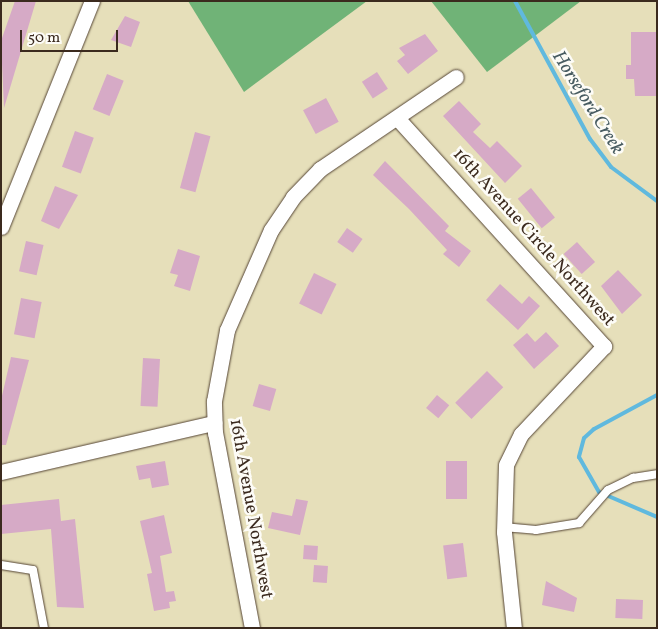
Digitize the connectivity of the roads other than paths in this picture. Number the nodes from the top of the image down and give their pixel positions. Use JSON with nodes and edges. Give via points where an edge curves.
{"nodes":[{"id":1,"x":92,"y":1,"type":"edge"},
{"id":2,"x":456,"y":77,"type":"dead end"},
{"id":3,"x":398,"y":119,"type":"junction"},
{"id":4,"x":1,"y":227,"type":"edge"},
{"id":5,"x":214,"y":423,"type":"junction"},
{"id":6,"x":1,"y":472,"type":"edge"},
{"id":7,"x":657,"y":474,"type":"edge"},
{"id":8,"x":503,"y":527,"type":"junction"},
{"id":9,"x":1,"y":564,"type":"edge"},
{"id":10,"x":44,"y":628,"type":"edge"},
{"id":11,"x":252,"y":628,"type":"edge"},
{"id":12,"x":514,"y":628,"type":"edge"}],
"edges":[{"from":1,"to":4,"type":"street"},
{"from":2,"to":3,"type":"street","name":"16th Avenue Northwest"},
{"from":3,"to":5,"type":"street","name":"16th Avenue Northwest","via":[[320,169],[292,197],[271,230],[222,348]]},
{"from":3,"to":8,"type":"street","name":"16th Avenue Circle Northwest","via":[[604,346],[516,441],[502,486]]},
{"from":5,"to":6,"type":"street"},
{"from":5,"to":11,"type":"street","name":"16th Avenue Northwest"},
{"from":7,"to":8,"type":"lane","via":[[633,478],[608,490],[579,523],[536,530]]},
{"from":8,"to":12,"type":"street","name":"16th Avenue Circle Northwest"},
{"from":9,"to":10,"type":"lane","via":[[33,570]]}]}
